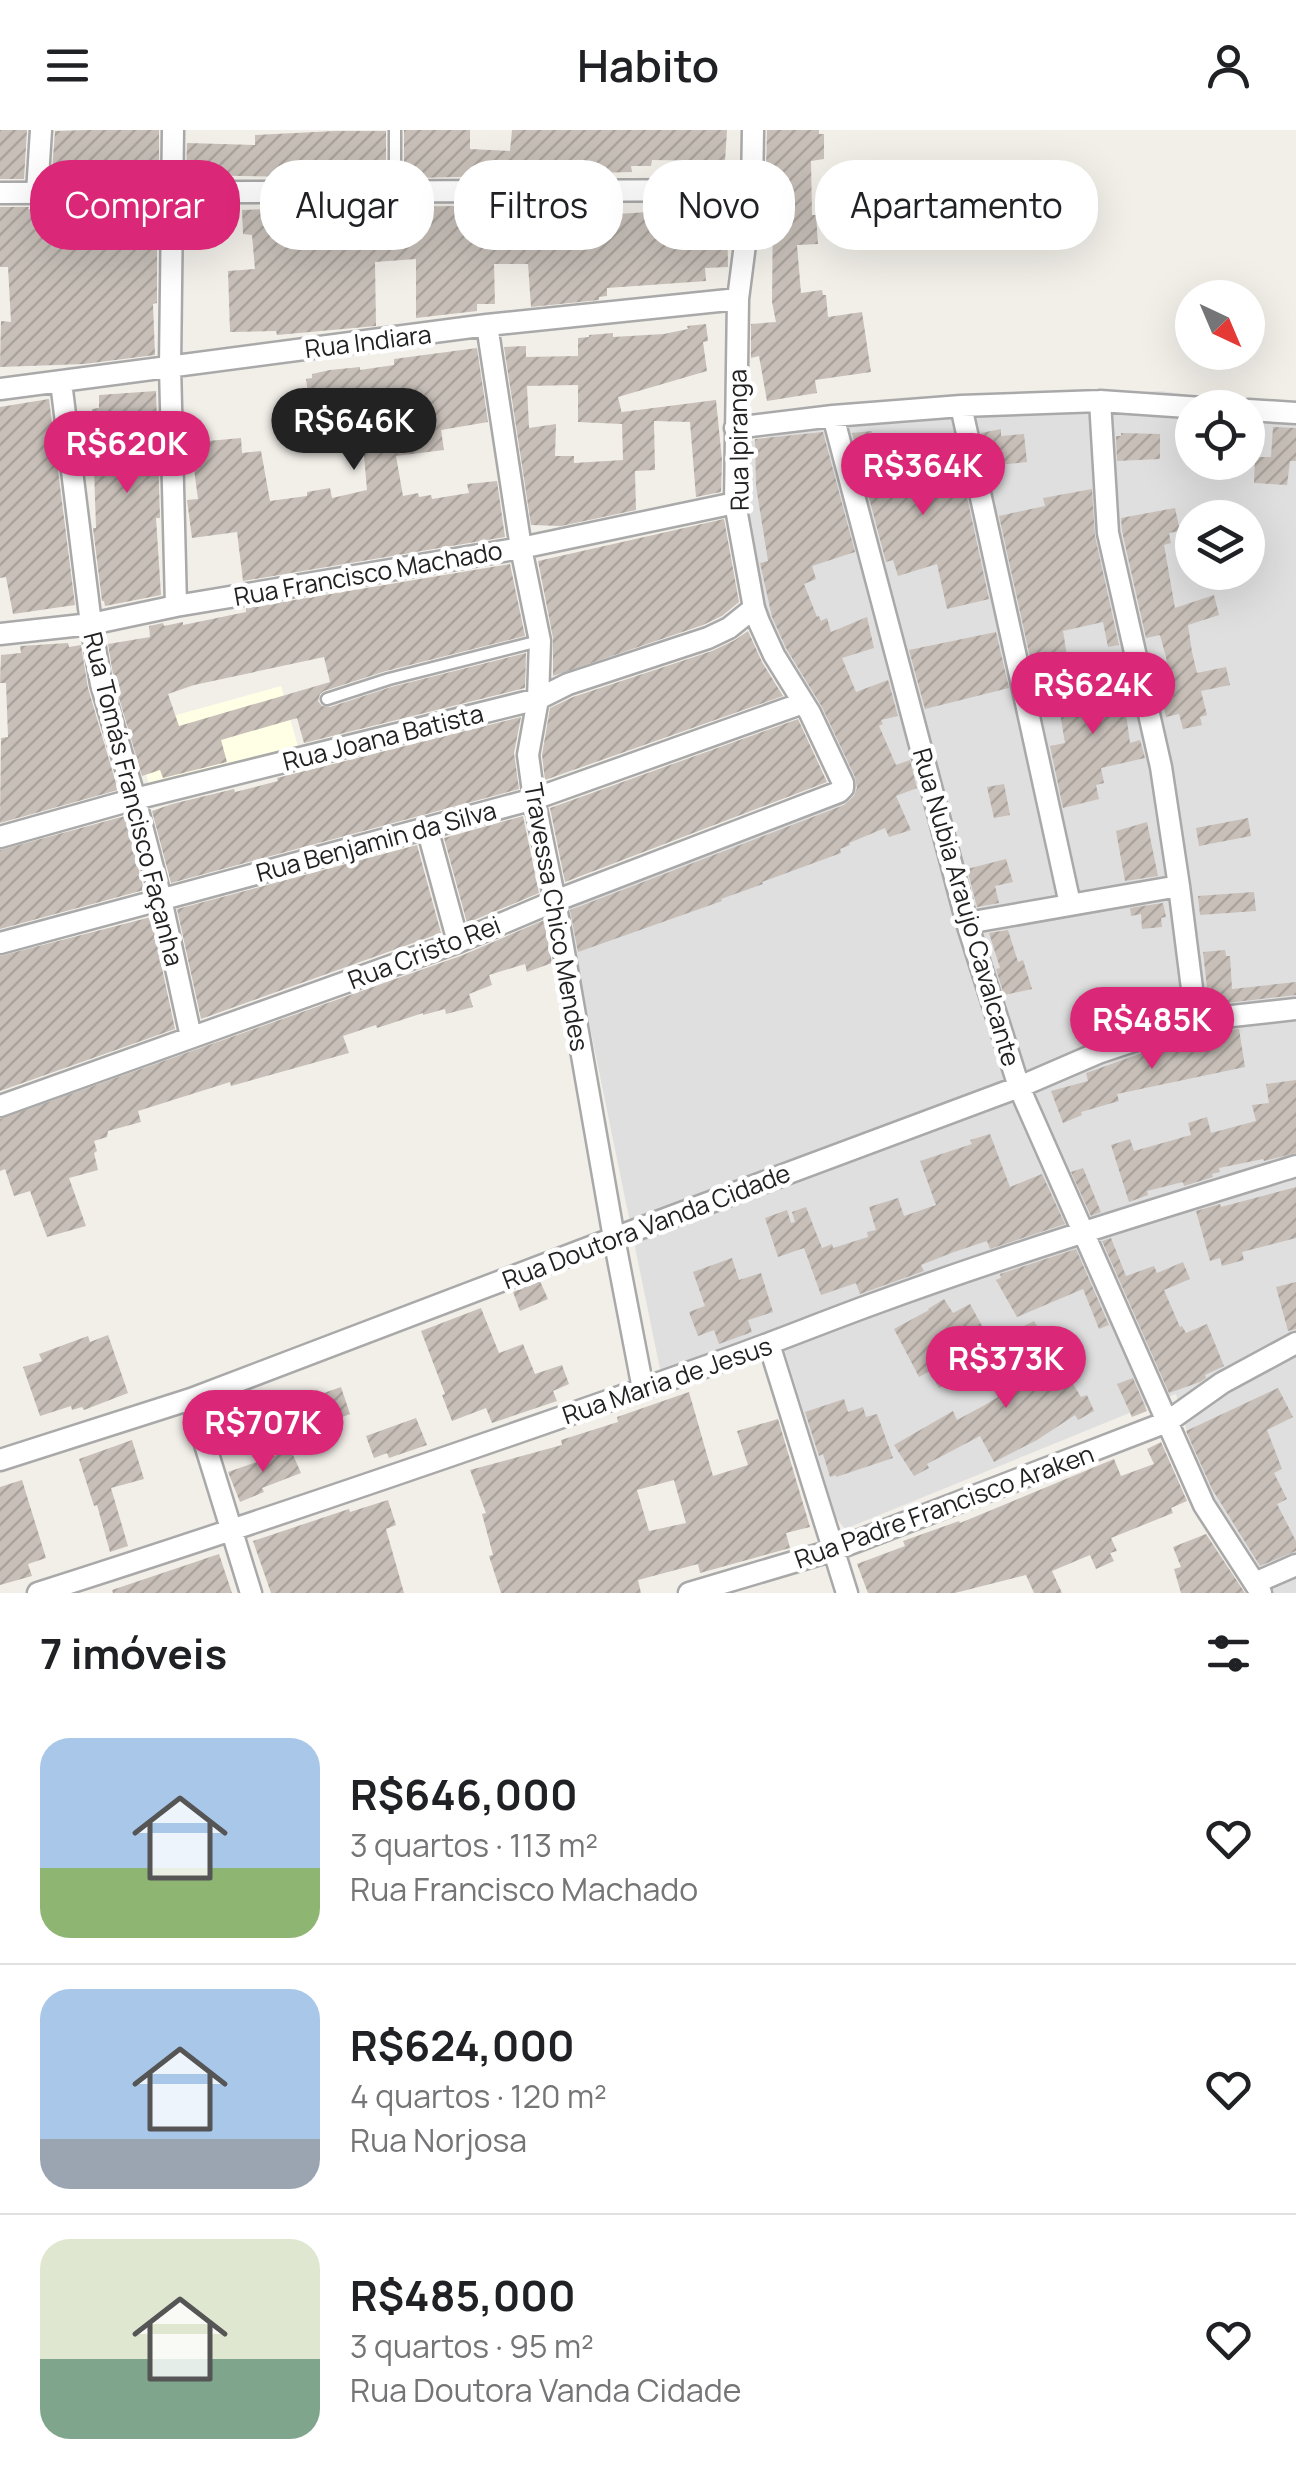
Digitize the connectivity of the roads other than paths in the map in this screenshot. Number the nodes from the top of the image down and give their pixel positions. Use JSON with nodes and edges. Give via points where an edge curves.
{"nodes":[{"id":1,"x":41,"y":130,"type":"edge"},
{"id":2,"x":174,"y":130,"type":"edge"},
{"id":3,"x":395,"y":130,"type":"edge"},
{"id":4,"x":753,"y":130,"type":"edge"},
{"id":5,"x":39,"y":160,"type":"edge"},
{"id":6,"x":173,"y":160,"type":"edge"},
{"id":7,"x":395,"y":160,"type":"edge"},
{"id":8,"x":752,"y":160,"type":"edge"},
{"id":9,"x":643,"y":191,"type":"edge"},
{"id":10,"x":0,"y":193,"type":"edge"},
{"id":11,"x":30,"y":193,"type":"edge"},
{"id":12,"x":434,"y":193,"type":"edge"},
{"id":13,"x":171,"y":250,"type":"edge"},
{"id":14,"x":744,"y":250,"type":"edge"},
{"id":15,"x":738,"y":299,"type":"junction"},
{"id":16,"x":487,"y":326,"type":"junction"},
{"id":17,"x":170,"y":366,"type":"junction"},
{"id":18,"x":62,"y":382,"type":"junction"},
{"id":19,"x":0,"y":389,"type":"edge"},
{"id":20,"x":1100,"y":401,"type":"junction"},
{"id":21,"x":961,"y":406,"type":"junction"},
{"id":22,"x":1175,"y":406,"type":"edge"},
{"id":23,"x":1265,"y":411,"type":"edge"},
{"id":24,"x":1296,"y":414,"type":"edge"},
{"id":25,"x":832,"y":416,"type":"junction"},
{"id":26,"x":736,"y":428,"type":"junction"},
{"id":27,"x":735,"y":503,"type":"junction"},
{"id":28,"x":522,"y":548,"type":"junction"},
{"id":29,"x":176,"y":606,"type":"junction"},
{"id":30,"x":754,"y":608,"type":"junction"},
{"id":31,"x":91,"y":624,"type":"junction"},
{"id":32,"x":0,"y":634,"type":"edge"},
{"id":33,"x":540,"y":641,"type":"junction"},
{"id":34,"x":327,"y":699,"type":"dead end"},
{"id":35,"x":538,"y":699,"type":"junction"},
{"id":36,"x":803,"y":704,"type":"junction"},
{"id":37,"x":843,"y":788,"type":"joint"},
{"id":38,"x":136,"y":799,"type":"junction"},
{"id":39,"x":534,"y":800,"type":"junction"},
{"id":40,"x":427,"y":828,"type":"junction"},
{"id":41,"x":0,"y":837,"type":"edge"},
{"id":42,"x":1180,"y":886,"type":"junction"},
{"id":43,"x":160,"y":898,"type":"junction"},
{"id":44,"x":555,"y":902,"type":"junction"},
{"id":45,"x":1070,"y":904,"type":"junction"},
{"id":46,"x":966,"y":923,"type":"junction"},
{"id":47,"x":458,"y":942,"type":"junction"},
{"id":48,"x":0,"y":943,"type":"edge"},
{"id":49,"x":1296,"y":1009,"type":"edge"},
{"id":50,"x":1196,"y":1020,"type":"junction"},
{"id":51,"x":191,"y":1037,"type":"junction"},
{"id":52,"x":1019,"y":1087,"type":"junction"},
{"id":53,"x":0,"y":1106,"type":"edge"},
{"id":54,"x":1296,"y":1166,"type":"edge"},
{"id":55,"x":1084,"y":1231,"type":"junction"},
{"id":56,"x":614,"y":1238,"type":"junction"},
{"id":57,"x":1296,"y":1343,"type":"edge"},
{"id":58,"x":769,"y":1344,"type":"junction"},
{"id":59,"x":643,"y":1389,"type":"junction"},
{"id":60,"x":191,"y":1399,"type":"junction"},
{"id":61,"x":1167,"y":1422,"type":"junction"},
{"id":62,"x":0,"y":1460,"type":"edge"},
{"id":63,"x":232,"y":1531,"type":"junction"},
{"id":64,"x":834,"y":1550,"type":"junction"},
{"id":65,"x":1296,"y":1564,"type":"edge"},
{"id":66,"x":1258,"y":1588,"type":"edge"},
{"id":67,"x":38,"y":1593,"type":"edge"},
{"id":68,"x":251,"y":1593,"type":"edge"},
{"id":69,"x":689,"y":1593,"type":"edge"},
{"id":70,"x":846,"y":1593,"type":"edge"}],
"edges":[{"from":1,"to":5,"type":"street"},
{"from":2,"to":6,"type":"street"},
{"from":3,"to":7,"type":"lane"},
{"from":4,"to":8,"type":"street","name":"Rua Ipiranga"},
{"from":9,"to":12,"type":"street"},
{"from":10,"to":11,"type":"street"},
{"from":13,"to":17,"type":"street"},
{"from":14,"to":15,"type":"street","name":"Rua Ipiranga"},
{"from":15,"to":16,"type":"street","name":"Rua Indiara"},
{"from":15,"to":26,"type":"street","name":"Rua Ipiranga"},
{"from":16,"to":17,"type":"street","name":"Rua Indiara"},
{"from":16,"to":28,"type":"street","name":"Travessa Chico Mendes"},
{"from":17,"to":18,"type":"street","name":"Rua Indiara"},
{"from":17,"to":29,"type":"street"},
{"from":18,"to":19,"type":"street","name":"Rua Indiara"},
{"from":18,"to":31,"type":"street","name":"Rua Tomás Francisco Façanha"},
{"from":20,"to":21,"type":"street"},
{"from":20,"to":22,"type":"street"},
{"from":20,"to":42,"type":"street","via":[[1108,533],[1161,767]]},
{"from":21,"to":25,"type":"street"},
{"from":21,"to":45,"type":"street"},
{"from":23,"to":24,"type":"street"},
{"from":25,"to":26,"type":"street"},
{"from":25,"to":46,"type":"street","name":"Rua Nubia Araujo Cavalcante"},
{"from":26,"to":27,"type":"street","name":"Rua Ipiranga"},
{"from":27,"to":28,"type":"street","name":"Rua Francisco Machado"},
{"from":27,"to":30,"type":"street","name":"Rua Ipiranga"},
{"from":28,"to":29,"type":"street","name":"Rua Francisco Machado"},
{"from":28,"to":33,"type":"street","name":"Travessa Chico Mendes"},
{"from":29,"to":31,"type":"street","name":"Rua Francisco Machado"},
{"from":30,"to":35,"type":"street","name":"Rua Joana Batista","via":[[708,638]]},
{"from":30,"to":36,"type":"street","name":"Rua Ipiranga"},
{"from":31,"to":32,"type":"street","name":"Rua Francisco Machado"},
{"from":31,"to":38,"type":"street","name":"Rua Tomás Francisco Façanha"},
{"from":33,"to":34,"type":"lane"},
{"from":33,"to":35,"type":"street","name":"Travessa Chico Mendes"},
{"from":35,"to":38,"type":"street","name":"Rua Joana Batista"},
{"from":35,"to":39,"type":"street","name":"Travessa Chico Mendes","via":[[528,755]]},
{"from":36,"to":37,"type":"street","name":"Rua Ipiranga"},
{"from":36,"to":39,"type":"street","name":"Rua Benjamin da Silva"},
{"from":37,"to":44,"type":"street","name":"Rua Cristo Rei"},
{"from":38,"to":41,"type":"street","name":"Rua Joana Batista"},
{"from":38,"to":43,"type":"street","name":"Rua Tomás Francisco Façanha"},
{"from":39,"to":40,"type":"street","name":"Rua Benjamin da Silva"},
{"from":39,"to":44,"type":"street","name":"Travessa Chico Mendes"},
{"from":40,"to":43,"type":"street","name":"Rua Benjamin da Silva"},
{"from":40,"to":47,"type":"street"},
{"from":42,"to":45,"type":"street"},
{"from":42,"to":50,"type":"street"},
{"from":43,"to":48,"type":"street","name":"Rua Benjamin da Silva"},
{"from":43,"to":51,"type":"street","name":"Rua Tomás Francisco Façanha"},
{"from":44,"to":47,"type":"street","name":"Rua Cristo Rei"},
{"from":44,"to":56,"type":"street","name":"Travessa Chico Mendes"},
{"from":45,"to":46,"type":"street"},
{"from":46,"to":52,"type":"street","name":"Rua Nubia Araujo Cavalcante"},
{"from":47,"to":51,"type":"street","name":"Rua Cristo Rei"},
{"from":49,"to":50,"type":"street","name":"Rua Doutora Vanda Cidade"},
{"from":50,"to":52,"type":"street","name":"Rua Doutora Vanda Cidade"},
{"from":51,"to":53,"type":"street","name":"Rua Cristo Rei"},
{"from":52,"to":55,"type":"street","name":"Rua Nubia Araujo Cavalcante"},
{"from":52,"to":56,"type":"street","name":"Rua Doutora Vanda Cidade"},
{"from":54,"to":55,"type":"street","name":"Rua Maria de Jesus"},
{"from":55,"to":58,"type":"street","name":"Rua Maria de Jesus"},
{"from":55,"to":61,"type":"street","name":"Rua Nubia Araujo Cavalcante"},
{"from":56,"to":59,"type":"street","name":"Travessa Chico Mendes"},
{"from":56,"to":60,"type":"street","name":"Rua Doutora Vanda Cidade"},
{"from":57,"to":61,"type":"street","name":"Rua Padre Francisco Araken"},
{"from":58,"to":59,"type":"street","name":"Rua Maria de Jesus"},
{"from":58,"to":64,"type":"street"},
{"from":59,"to":63,"type":"street","name":"Rua Maria de Jesus"},
{"from":60,"to":62,"type":"street","name":"Rua Doutora Vanda Cidade"},
{"from":60,"to":63,"type":"street"},
{"from":61,"to":64,"type":"street","name":"Rua Padre Francisco Araken"},
{"from":61,"to":66,"type":"street","name":"Rua Nubia Araujo Cavalcante","via":[[1204,1505]]},
{"from":63,"to":67,"type":"street","name":"Rua Maria de Jesus"},
{"from":63,"to":68,"type":"street"},
{"from":64,"to":69,"type":"street","name":"Rua Padre Francisco Araken"},
{"from":64,"to":70,"type":"street"},
{"from":65,"to":66,"type":"street"}]}
